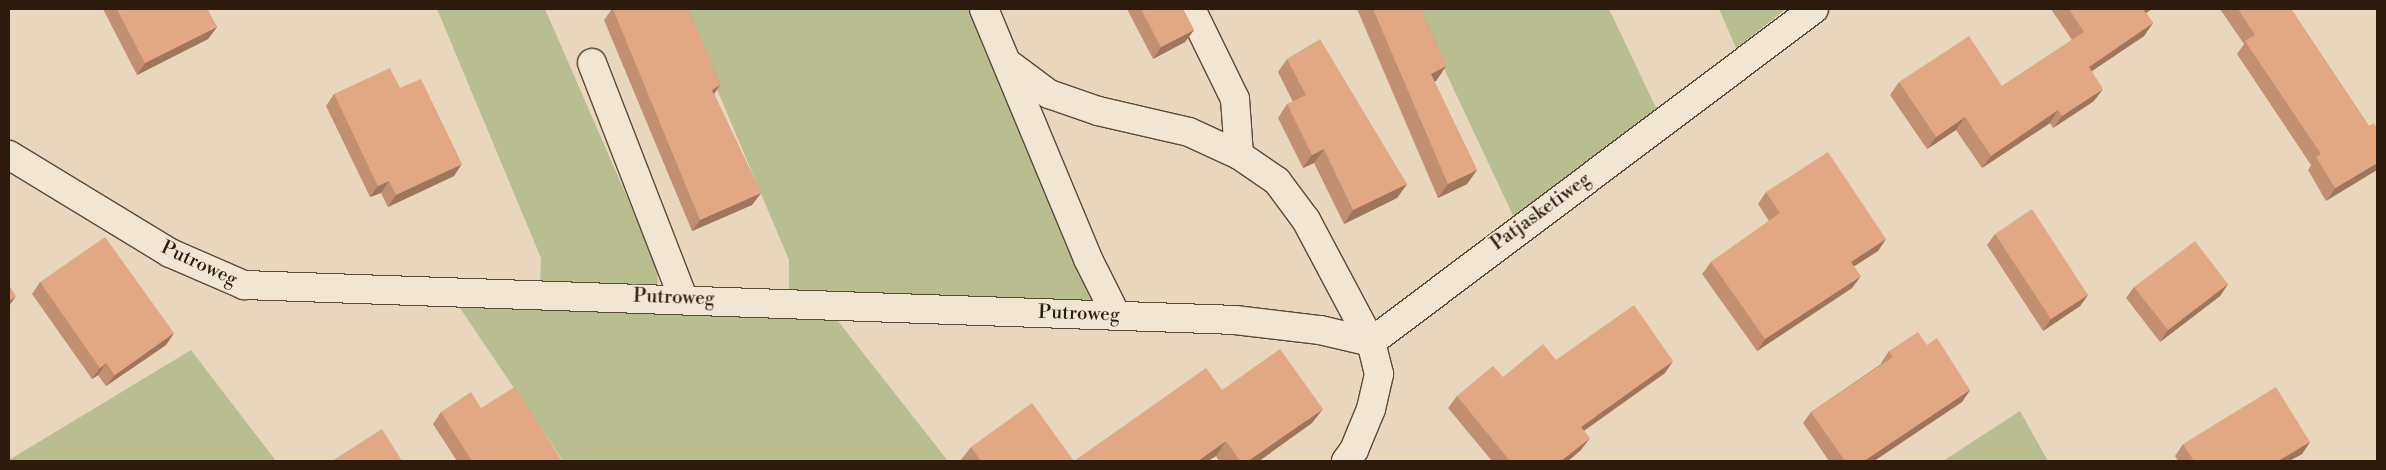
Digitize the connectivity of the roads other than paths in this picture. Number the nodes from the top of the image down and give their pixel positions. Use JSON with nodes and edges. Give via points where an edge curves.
{"nodes":[{"id":1,"x":984,"y":9,"type":"edge"},
{"id":2,"x":1191,"y":9,"type":"edge"},
{"id":3,"x":1814,"y":9,"type":"edge"},
{"id":4,"x":592,"y":63,"type":"dead end"},
{"id":5,"x":1010,"y":65,"type":"junction"},
{"id":6,"x":9,"y":155,"type":"edge"},
{"id":7,"x":1239,"y":155,"type":"junction"},
{"id":8,"x":683,"y":298,"type":"junction"},
{"id":9,"x":1116,"y":315,"type":"junction"},
{"id":10,"x":1372,"y":342,"type":"junction"},
{"id":11,"x":1346,"y":461,"type":"edge"}],
"edges":[{"from":1,"to":5,"type":"street"},
{"from":2,"to":7,"type":"street","via":[[1235,100]]},
{"from":3,"to":10,"type":"street","name":"Patjasketiweg"},
{"from":4,"to":8,"type":"street"},
{"from":5,"to":7,"type":"street","via":[[1049,94],[1098,111],[1189,132]]},
{"from":5,"to":9,"type":"street","via":[[1088,259]]},
{"from":6,"to":8,"type":"street","name":"Putroweg","via":[[170,253],[244,285]]},
{"from":7,"to":10,"type":"street","via":[[1277,181],[1306,220]]},
{"from":8,"to":9,"type":"street","name":"Putroweg"},
{"from":9,"to":10,"type":"street","name":"Putroweg","via":[[1235,320],[1320,330]]},
{"from":10,"to":11,"type":"street","via":[[1379,374],[1371,410]]}]}
